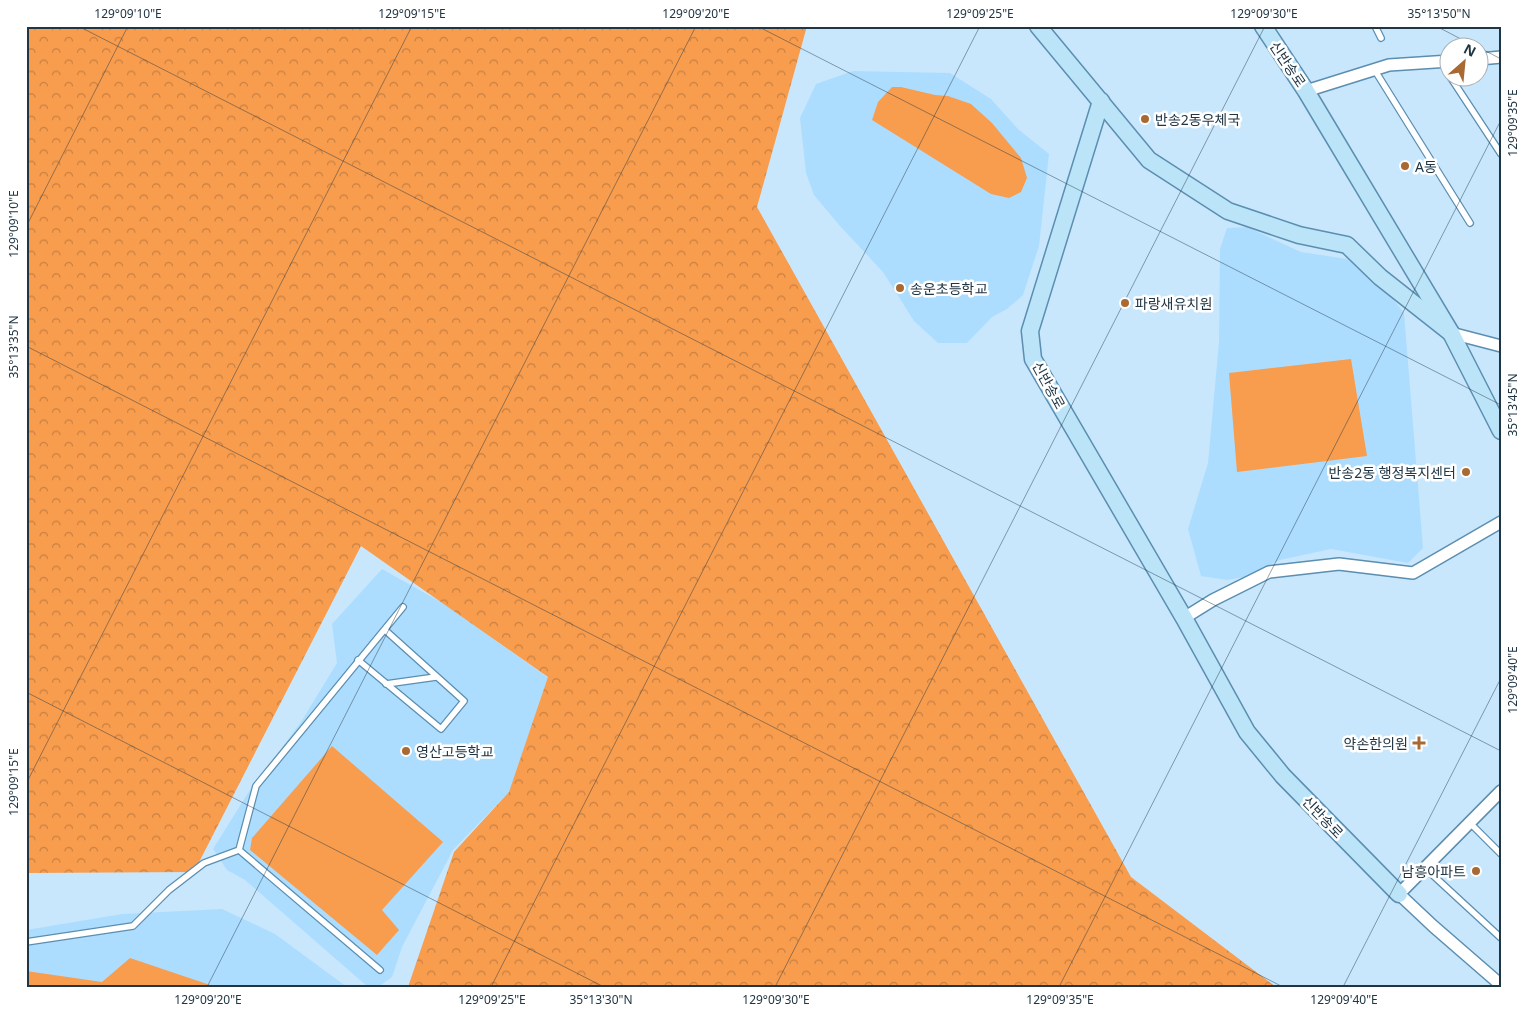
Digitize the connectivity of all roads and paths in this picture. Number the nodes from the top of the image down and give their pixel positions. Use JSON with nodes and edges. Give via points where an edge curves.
{"nodes":[{"id":1,"x":1038,"y":26,"type":"edge"},
{"id":2,"x":1375,"y":26,"type":"edge"},
{"id":3,"x":1265,"y":27,"type":"edge"},
{"id":4,"x":1381,"y":38,"type":"dead end"},
{"id":5,"x":1440,"y":61,"type":"edge"},
{"id":6,"x":1374,"y":69,"type":"junction"},
{"id":7,"x":1458,"y":88,"type":"edge"},
{"id":8,"x":1306,"y":91,"type":"junction"},
{"id":9,"x":1101,"y":101,"type":"junction"},
{"id":10,"x":1501,"y":154,"type":"edge"},
{"id":11,"x":1470,"y":223,"type":"dead end"},
{"id":12,"x":1451,"y":334,"type":"junction"},
{"id":13,"x":1500,"y":346,"type":"edge"},
{"id":14,"x":1501,"y":431,"type":"edge"},
{"id":15,"x":1501,"y":522,"type":"edge"},
{"id":16,"x":403,"y":607,"type":"dead end"},
{"id":17,"x":1184,"y":618,"type":"junction"},
{"id":18,"x":385,"y":630,"type":"junction"},
{"id":19,"x":358,"y":660,"type":"junction"},
{"id":20,"x":436,"y":677,"type":"junction"},
{"id":21,"x":386,"y":684,"type":"junction"},
{"id":22,"x":1501,"y":790,"type":"edge"},
{"id":23,"x":1469,"y":822,"type":"junction"},
{"id":24,"x":239,"y":850,"type":"junction"},
{"id":25,"x":1501,"y":854,"type":"edge"},
{"id":26,"x":1424,"y":867,"type":"junction"},
{"id":27,"x":1399,"y":894,"type":"junction"},
{"id":28,"x":1501,"y":938,"type":"edge"},
{"id":29,"x":26,"y":942,"type":"edge"},
{"id":30,"x":380,"y":970,"type":"dead end"},
{"id":31,"x":1501,"y":985,"type":"edge"}],
"edges":[{"from":1,"to":9,"type":"main road","name":"신반송로"},
{"from":2,"to":4,"type":"lane"},
{"from":3,"to":8,"type":"main road","name":"신반송로"},
{"from":5,"to":6,"type":"street"},
{"from":6,"to":8,"type":"street"},
{"from":6,"to":11,"type":"lane"},
{"from":7,"to":10,"type":"lane"},
{"from":8,"to":12,"type":"main road","name":"신반송로"},
{"from":9,"to":12,"type":"main road","name":"신반송로","via":[[1149,160],[1228,212],[1299,235],[1347,245],[1380,277]]},
{"from":9,"to":17,"type":"main road","name":"신반송로","via":[[1030,331],[1033,359]]},
{"from":12,"to":13,"type":"street"},
{"from":12,"to":14,"type":"main road","name":"신반송로"},
{"from":15,"to":17,"type":"street","via":[[1413,573],[1339,564],[1269,572]]},
{"from":16,"to":18,"type":"lane"},
{"from":17,"to":27,"type":"main road","name":"신반송로","via":[[1247,732],[1283,776]]},
{"from":18,"to":19,"type":"lane"},
{"from":18,"to":20,"type":"lane"},
{"from":19,"to":21,"type":"lane"},
{"from":19,"to":24,"type":"lane","via":[[256,786]]},
{"from":20,"to":21,"type":"lane"},
{"from":20,"to":21,"type":"lane","via":[[464,701],[441,729]]},
{"from":22,"to":23,"type":"street"},
{"from":23,"to":25,"type":"lane"},
{"from":23,"to":26,"type":"street"},
{"from":24,"to":29,"type":"lane","via":[[204,863],[169,890],[133,926]]},
{"from":24,"to":30,"type":"lane"},
{"from":26,"to":27,"type":"street"},
{"from":26,"to":28,"type":"lane"},
{"from":27,"to":31,"type":"street","name":"신반송로"}]}
